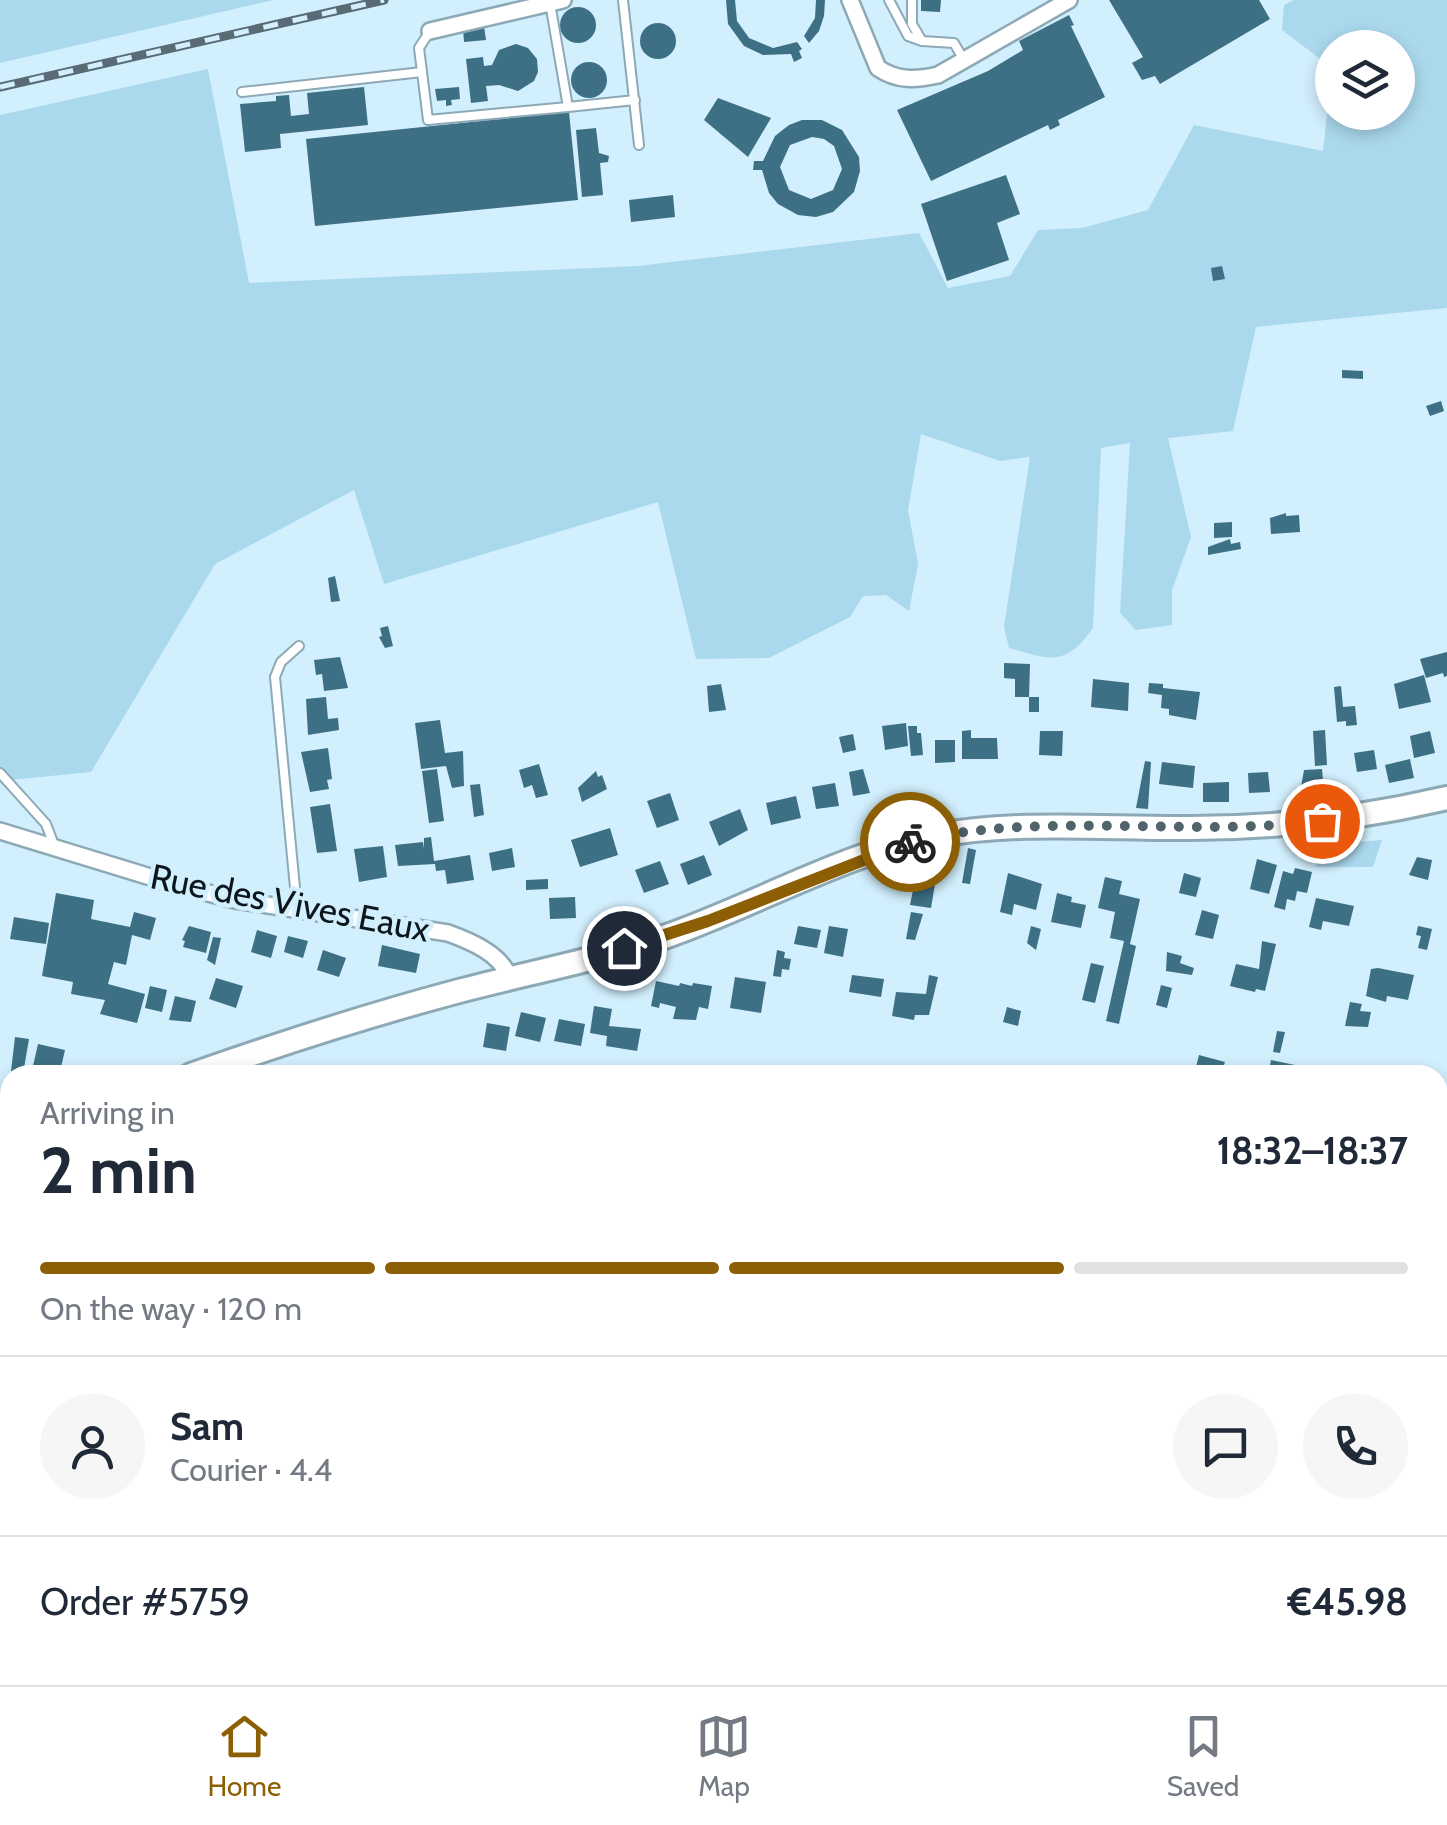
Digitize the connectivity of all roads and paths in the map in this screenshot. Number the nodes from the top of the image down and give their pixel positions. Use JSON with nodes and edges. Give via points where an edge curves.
{"nodes":[{"id":1,"x":623,"y":0,"type":"edge"},
{"id":2,"x":850,"y":0,"type":"edge"},
{"id":3,"x":888,"y":0,"type":"edge"},
{"id":4,"x":912,"y":0,"type":"edge"},
{"id":5,"x":1069,"y":0,"type":"edge"},
{"id":6,"x":556,"y":2,"type":"edge"},
{"id":7,"x":430,"y":31,"type":"joint"},
{"id":8,"x":922,"y":42,"type":"junction"},
{"id":9,"x":964,"y":60,"type":"junction"},
{"id":10,"x":422,"y":72,"type":"junction"},
{"id":11,"x":242,"y":92,"type":"dead end"},
{"id":12,"x":635,"y":100,"type":"junction"},
{"id":13,"x":568,"y":107,"type":"junction"},
{"id":14,"x":638,"y":145,"type":"dead end"},
{"id":15,"x":299,"y":646,"type":"dead end"},
{"id":16,"x":0,"y":772,"type":"edge"},
{"id":17,"x":1447,"y":798,"type":"edge"},
{"id":18,"x":0,"y":833,"type":"edge"},
{"id":19,"x":56,"y":850,"type":"junction"},
{"id":20,"x":297,"y":909,"type":"junction"},
{"id":21,"x":510,"y":978,"type":"junction"},
{"id":22,"x":223,"y":1065,"type":"edge"}],
"edges":[{"from":1,"to":12,"type":"lane"},
{"from":2,"to":9,"type":"street","via":[[870,55],[888,75],[920,79]]},
{"from":3,"to":8,"type":"lane","via":[[903,32]]},
{"from":4,"to":8,"type":"lane","via":[[912,24]]},
{"from":5,"to":9,"type":"street"},
{"from":6,"to":7,"type":"street"},
{"from":6,"to":13,"type":"lane"},
{"from":7,"to":10,"type":"lane","via":[[419,48]]},
{"from":8,"to":9,"type":"lane","via":[[954,43]]},
{"from":10,"to":11,"type":"lane"},
{"from":10,"to":13,"type":"lane","via":[[428,120]]},
{"from":12,"to":13,"type":"lane"},
{"from":12,"to":14,"type":"lane"},
{"from":15,"to":20,"type":"lane","via":[[275,677]]},
{"from":16,"to":19,"type":"lane","via":[[46,824]]},
{"from":17,"to":21,"type":"main road","via":[[1299,824],[1017,826],[933,836],[662,938]]},
{"from":18,"to":19,"type":"street","name":"Rue des Vives Eaux"},
{"from":19,"to":20,"type":"street","name":"Rue des Vives Eaux","via":[[235,900]]},
{"from":20,"to":21,"type":"street","name":"Rue des Vives Eaux","via":[[470,940]]},
{"from":21,"to":22,"type":"main road"}]}
